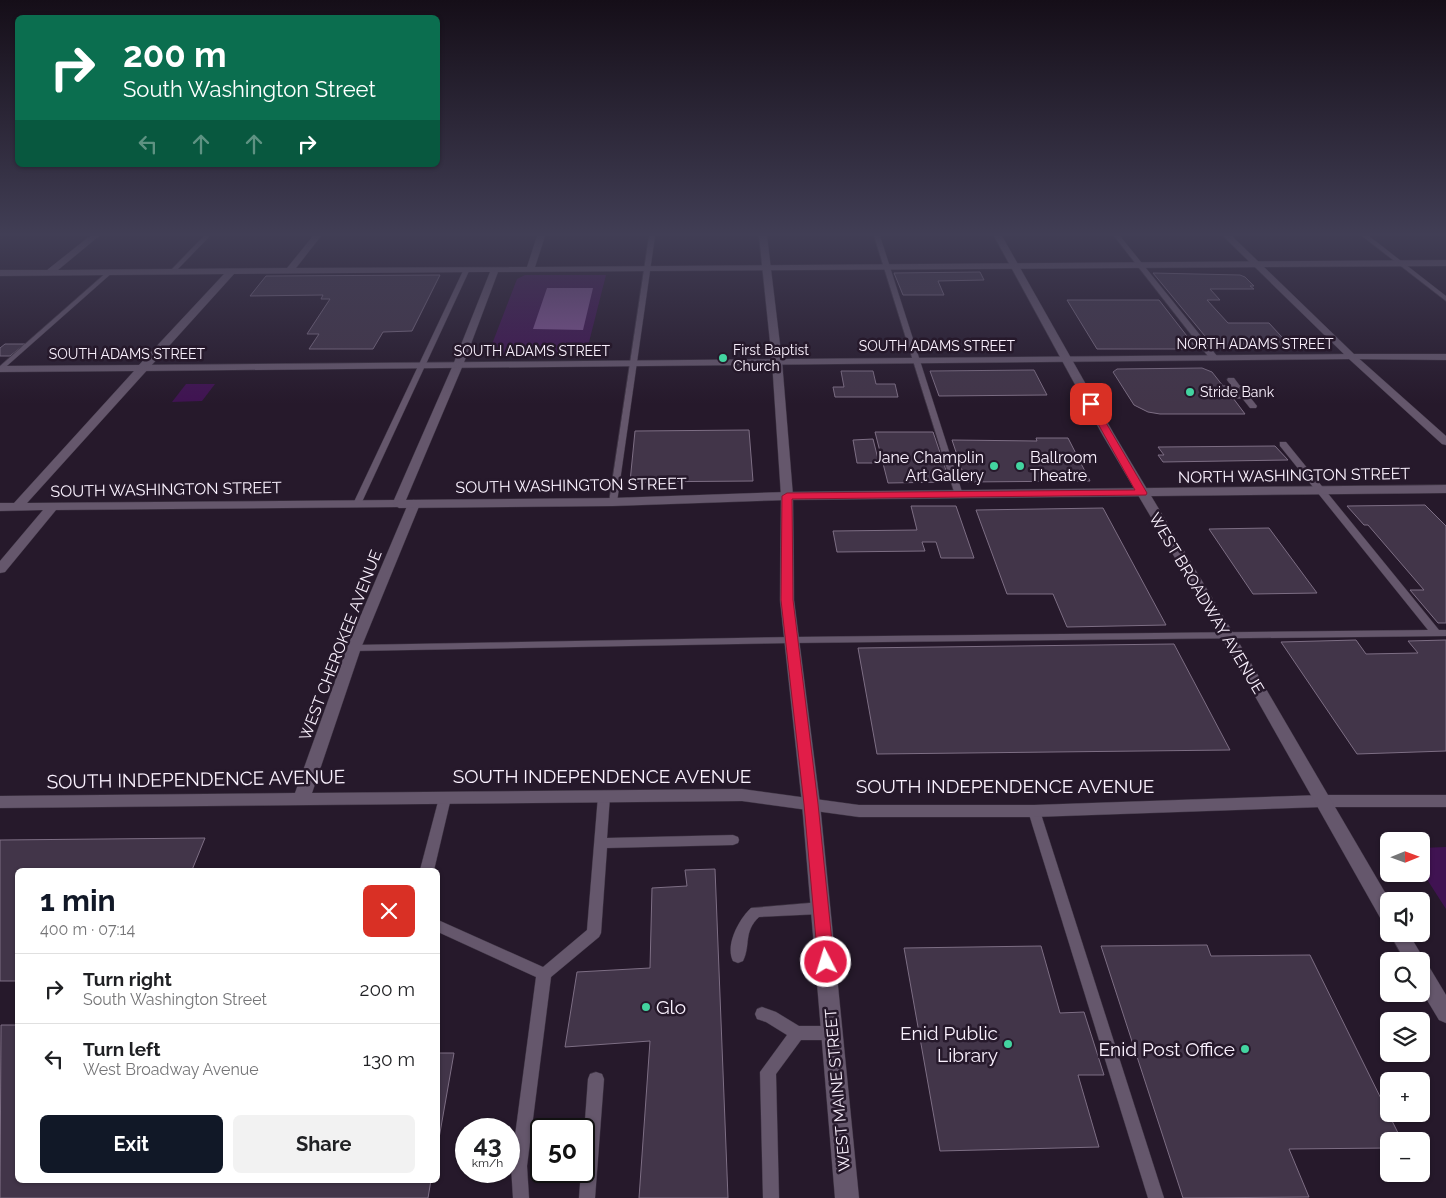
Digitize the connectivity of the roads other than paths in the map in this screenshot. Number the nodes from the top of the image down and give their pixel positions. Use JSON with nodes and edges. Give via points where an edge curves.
{"nodes":[{"id":1,"x":87,"y":292,"type":"edge"},
{"id":2,"x":213,"y":292,"type":"edge"},
{"id":3,"x":456,"y":292,"type":"edge"},
{"id":4,"x":486,"y":292,"type":"edge"},
{"id":5,"x":643,"y":292,"type":"edge"},
{"id":6,"x":769,"y":292,"type":"edge"},
{"id":7,"x":895,"y":292,"type":"edge"},
{"id":8,"x":1029,"y":292,"type":"edge"},
{"id":9,"x":1161,"y":292,"type":"edge"},
{"id":10,"x":1285,"y":292,"type":"edge"},
{"id":11,"x":1352,"y":357,"type":"junction"},
{"id":12,"x":1446,"y":357,"type":"edge"},
{"id":13,"x":1214,"y":358,"type":"junction"},
{"id":14,"x":1065,"y":359,"type":"junction"},
{"id":15,"x":917,"y":360,"type":"junction"},
{"id":16,"x":777,"y":361,"type":"junction"},
{"id":17,"x":632,"y":364,"type":"junction"},
{"id":18,"x":458,"y":365,"type":"junction"},
{"id":19,"x":420,"y":366,"type":"junction"},
{"id":20,"x":142,"y":368,"type":"junction"},
{"id":21,"x":0,"y":369,"type":"edge"},
{"id":22,"x":1246,"y":398,"type":"dead end"},
{"id":23,"x":1253,"y":406,"type":"dead end"},
{"id":24,"x":1446,"y":442,"type":"edge"},
{"id":25,"x":1283,"y":444,"type":"dead end"},
{"id":26,"x":1446,"y":489,"type":"edge"},
{"id":27,"x":1320,"y":491,"type":"junction"},
{"id":28,"x":1142,"y":493,"type":"junction"},
{"id":29,"x":960,"y":494,"type":"junction"},
{"id":30,"x":787,"y":496,"type":"junction"},
{"id":31,"x":613,"y":502,"type":"junction"},
{"id":32,"x":357,"y":504,"type":"junction"},
{"id":33,"x":406,"y":504,"type":"junction"},
{"id":34,"x":0,"y":507,"type":"edge"},
{"id":35,"x":17,"y":507,"type":"junction"},
{"id":36,"x":52,"y":507,"type":"junction"},
{"id":37,"x":0,"y":569,"type":"edge"},
{"id":38,"x":1441,"y":633,"type":"edge"},
{"id":39,"x":1228,"y":636,"type":"junction"},
{"id":40,"x":793,"y":640,"type":"junction"},
{"id":41,"x":354,"y":648,"type":"junction"},
{"id":42,"x":604,"y":796,"type":"junction"},
{"id":43,"x":445,"y":798,"type":"junction"},
{"id":44,"x":301,"y":799,"type":"junction"},
{"id":45,"x":1322,"y":801,"type":"junction"},
{"id":46,"x":1446,"y":801,"type":"edge"},
{"id":47,"x":0,"y":802,"type":"edge"},
{"id":48,"x":811,"y":804,"type":"junction"},
{"id":49,"x":1034,"y":811,"type":"junction"},
{"id":50,"x":733,"y":840,"type":"dead end"},
{"id":51,"x":600,"y":843,"type":"junction"},
{"id":52,"x":428,"y":868,"type":"edge"},
{"id":53,"x":1380,"y":901,"type":"edge"},
{"id":54,"x":821,"y":908,"type":"junction"},
{"id":55,"x":440,"y":927,"type":"edge"},
{"id":56,"x":738,"y":956,"type":"dead end"},
{"id":57,"x":544,"y":974,"type":"junction"},
{"id":58,"x":1430,"y":986,"type":"edge"},
{"id":59,"x":762,"y":1014,"type":"dead end"},
{"id":60,"x":1446,"y":1014,"type":"edge"},
{"id":61,"x":797,"y":1033,"type":"junction"},
{"id":62,"x":832,"y":1033,"type":"junction"},
{"id":63,"x":596,"y":1079,"type":"dead end"},
{"id":64,"x":521,"y":1198,"type":"edge"},
{"id":65,"x":587,"y":1198,"type":"edge"},
{"id":66,"x":771,"y":1198,"type":"edge"},
{"id":67,"x":847,"y":1198,"type":"edge"},
{"id":68,"x":1156,"y":1198,"type":"edge"}],
"edges":[{"from":1,"to":21,"type":"lane"},
{"from":2,"to":20,"type":"street"},
{"from":3,"to":19,"type":"lane"},
{"from":4,"to":18,"type":"street","name":"WEST CHEROKEE AVENUE"},
{"from":5,"to":17,"type":"lane"},
{"from":6,"to":16,"type":"street","name":"WEST MAINE STREET"},
{"from":7,"to":15,"type":"lane"},
{"from":8,"to":14,"type":"street","name":"WEST BROADWAY AVENUE"},
{"from":9,"to":13,"type":"lane"},
{"from":10,"to":11,"type":"street"},
{"from":11,"to":12,"type":"street","name":"NORTH ADAMS STREET"},
{"from":11,"to":13,"type":"street","name":"NORTH ADAMS STREET"},
{"from":11,"to":24,"type":"street"},
{"from":13,"to":14,"type":"street","name":"NORTH ADAMS STREET"},
{"from":14,"to":15,"type":"street","name":"SOUTH ADAMS STREET"},
{"from":14,"to":28,"type":"street","name":"WEST BROADWAY AVENUE"},
{"from":15,"to":16,"type":"street","name":"SOUTH ADAMS STREET"},
{"from":15,"to":29,"type":"lane"},
{"from":16,"to":17,"type":"street","name":"SOUTH ADAMS STREET"},
{"from":16,"to":30,"type":"street","name":"WEST MAINE STREET"},
{"from":17,"to":18,"type":"street","name":"SOUTH ADAMS STREET"},
{"from":17,"to":31,"type":"lane"},
{"from":18,"to":19,"type":"street","name":"SOUTH ADAMS STREET"},
{"from":18,"to":33,"type":"street","name":"WEST CHEROKEE AVENUE"},
{"from":19,"to":20,"type":"street","name":"SOUTH ADAMS STREET"},
{"from":19,"to":32,"type":"lane"},
{"from":20,"to":21,"type":"street","name":"SOUTH ADAMS STREET"},
{"from":20,"to":35,"type":"street"},
{"from":22,"to":23,"type":"lane"},
{"from":25,"to":27,"type":"lane"},
{"from":26,"to":27,"type":"street","name":"NORTH WASHINGTON STREET"},
{"from":27,"to":28,"type":"street","name":"NORTH WASHINGTON STREET"},
{"from":27,"to":38,"type":"lane"},
{"from":28,"to":29,"type":"street","name":"SOUTH WASHINGTON STREET"},
{"from":28,"to":39,"type":"street","name":"WEST BROADWAY AVENUE"},
{"from":29,"to":30,"type":"street","name":"SOUTH WASHINGTON STREET"},
{"from":30,"to":31,"type":"street","name":"SOUTH WASHINGTON STREET"},
{"from":30,"to":40,"type":"street","name":"WEST MAINE STREET","via":[[787,600]]},
{"from":31,"to":33,"type":"street","name":"SOUTH WASHINGTON STREET"},
{"from":32,"to":33,"type":"street","name":"SOUTH WASHINGTON STREET"},
{"from":32,"to":36,"type":"street","name":"SOUTH WASHINGTON STREET"},
{"from":33,"to":41,"type":"street","name":"WEST CHEROKEE AVENUE"},
{"from":34,"to":35,"type":"street","name":"SOUTH WASHINGTON STREET"},
{"from":35,"to":36,"type":"street","name":"SOUTH WASHINGTON STREET"},
{"from":36,"to":37,"type":"street"},
{"from":38,"to":39,"type":"lane"},
{"from":39,"to":40,"type":"lane"},
{"from":39,"to":45,"type":"street","name":"WEST BROADWAY AVENUE"},
{"from":40,"to":41,"type":"lane"},
{"from":40,"to":48,"type":"street","name":"WEST MAINE STREET"},
{"from":41,"to":44,"type":"street","name":"WEST CHEROKEE AVENUE"},
{"from":42,"to":43,"type":"street","name":"SOUTH INDEPENDENCE AVENUE"},
{"from":42,"to":48,"type":"street","name":"SOUTH INDEPENDENCE AVENUE","via":[[742,795]]},
{"from":42,"to":51,"type":"lane"},
{"from":43,"to":44,"type":"street","name":"SOUTH INDEPENDENCE AVENUE"},
{"from":43,"to":52,"type":"lane"},
{"from":44,"to":47,"type":"street","name":"SOUTH INDEPENDENCE AVENUE"},
{"from":45,"to":46,"type":"street","name":"SOUTH INDEPENDENCE AVENUE"},
{"from":45,"to":49,"type":"street","name":"SOUTH INDEPENDENCE AVENUE"},
{"from":45,"to":53,"type":"street","name":"WEST BROADWAY AVENUE"},
{"from":48,"to":49,"type":"street","name":"SOUTH INDEPENDENCE AVENUE","via":[[859,811]]},
{"from":48,"to":54,"type":"street","name":"WEST MAINE STREET"},
{"from":49,"to":68,"type":"lane"},
{"from":50,"to":51,"type":"lane"},
{"from":51,"to":57,"type":"lane","via":[[594,933]]},
{"from":54,"to":56,"type":"lane","via":[[756,912],[747,918],[739,937]]},
{"from":54,"to":62,"type":"street","name":"WEST MAINE STREET"},
{"from":55,"to":57,"type":"lane"},
{"from":57,"to":64,"type":"lane","via":[[519,1166]]},
{"from":58,"to":60,"type":"street"},
{"from":59,"to":61,"type":"lane"},
{"from":61,"to":62,"type":"lane"},
{"from":61,"to":66,"type":"lane","via":[[768,1072]]},
{"from":62,"to":67,"type":"street","name":"WEST MAINE STREET"},
{"from":63,"to":65,"type":"lane"}]}
